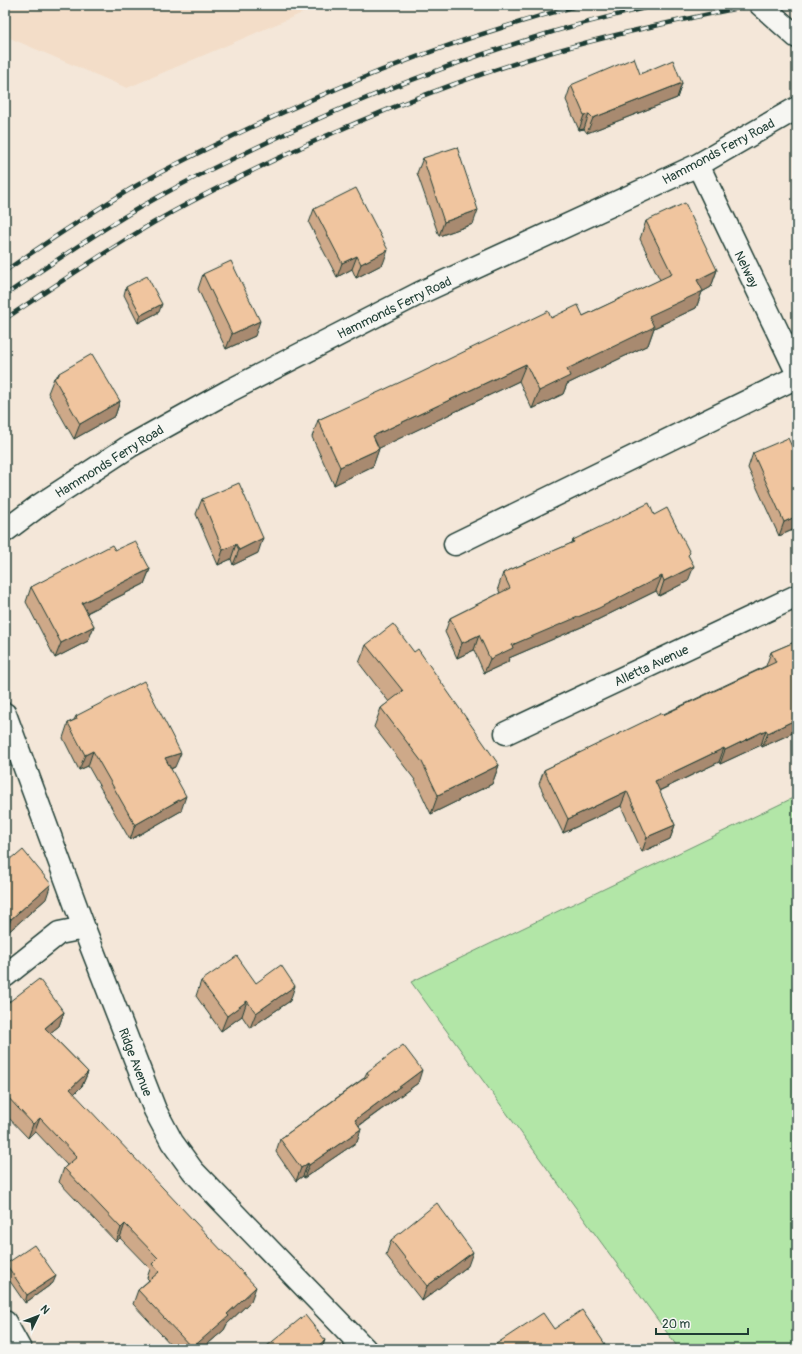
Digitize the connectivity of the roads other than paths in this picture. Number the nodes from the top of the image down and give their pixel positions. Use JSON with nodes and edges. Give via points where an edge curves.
{"nodes":[{"id":1,"x":761,"y":5,"type":"edge"},
{"id":2,"x":797,"y":37,"type":"edge"},
{"id":3,"x":797,"y":108,"type":"edge"},
{"id":4,"x":698,"y":165,"type":"junction"},
{"id":5,"x":797,"y":372,"type":"edge"},
{"id":6,"x":797,"y":377,"type":"edge"},
{"id":7,"x":5,"y":531,"type":"edge"},
{"id":8,"x":454,"y":544,"type":"dead end"},
{"id":9,"x":797,"y":596,"type":"edge"},
{"id":10,"x":5,"y":714,"type":"edge"},
{"id":11,"x":506,"y":733,"type":"dead end"},
{"id":12,"x":84,"y":928,"type":"junction"},
{"id":13,"x":5,"y":976,"type":"edge"},
{"id":14,"x":5,"y":1322,"type":"edge"},
{"id":15,"x":20,"y":1349,"type":"edge"},
{"id":16,"x":365,"y":1349,"type":"edge"}],
"edges":[{"from":1,"to":2,"type":"street"},
{"from":3,"to":4,"type":"street","name":"Hammonds Ferry Road"},
{"from":4,"to":5,"type":"street","name":"Nelway"},
{"from":4,"to":7,"type":"street","name":"Hammonds Ferry Road","via":[[420,293],[229,391],[130,446]]},
{"from":6,"to":8,"type":"street"},
{"from":9,"to":11,"type":"street","name":"Alletta Avenue"},
{"from":10,"to":12,"type":"street","name":"Ridge Avenue"},
{"from":12,"to":13,"type":"street","via":[[59,933]]},
{"from":12,"to":16,"type":"street","name":"Ridge Avenue","via":[[155,1110],[172,1142],[194,1171]]},
{"from":14,"to":15,"type":"street"}]}
